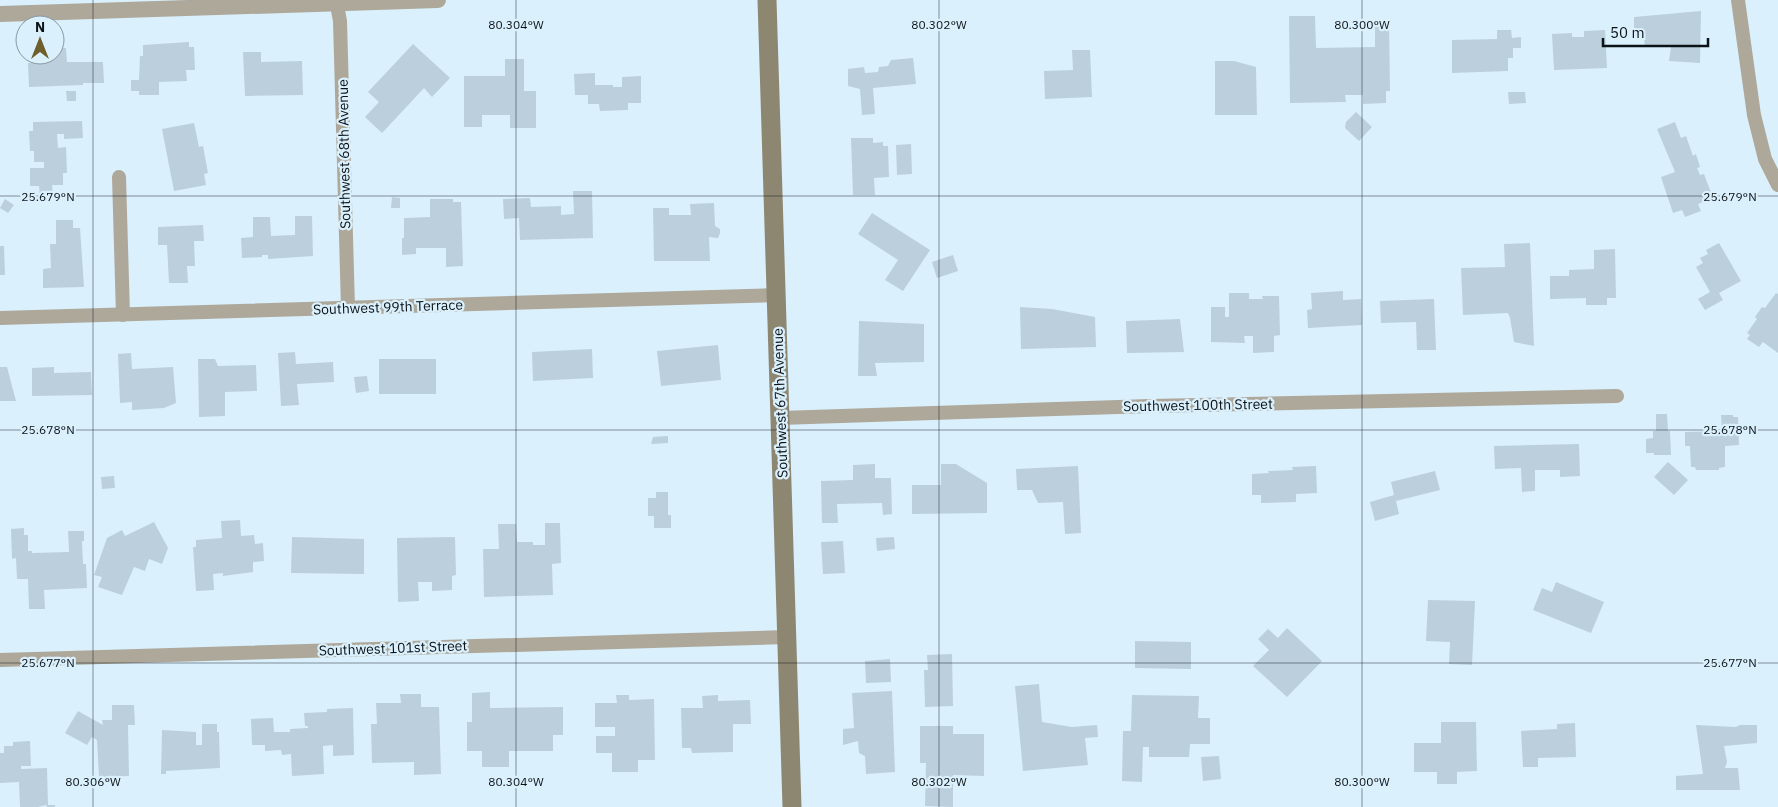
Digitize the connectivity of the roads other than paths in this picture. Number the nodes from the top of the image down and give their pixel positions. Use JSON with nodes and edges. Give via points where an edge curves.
{"nodes":[{"id":1,"x":438,"y":0,"type":"edge"},
{"id":2,"x":767,"y":0,"type":"edge"},
{"id":3,"x":1738,"y":0,"type":"edge"},
{"id":4,"x":336,"y":2,"type":"edge"},
{"id":5,"x":0,"y":14,"type":"edge"},
{"id":6,"x":118,"y":177,"type":"dead end"},
{"id":7,"x":1778,"y":185,"type":"edge"},
{"id":8,"x":777,"y":295,"type":"junction"},
{"id":9,"x":348,"y":308,"type":"junction"},
{"id":10,"x":123,"y":315,"type":"junction"},
{"id":11,"x":0,"y":318,"type":"edge"},
{"id":12,"x":1617,"y":396,"type":"dead end"},
{"id":13,"x":780,"y":418,"type":"junction"},
{"id":14,"x":787,"y":637,"type":"junction"},
{"id":15,"x":0,"y":660,"type":"edge"},
{"id":16,"x":792,"y":807,"type":"edge"}],
"edges":[{"from":1,"to":4,"type":"street"},
{"from":2,"to":8,"type":"main road","name":"Southwest 67th Avenue"},
{"from":3,"to":7,"type":"street","via":[[1754,115],[1765,159]]},
{"from":4,"to":5,"type":"street"},
{"from":4,"to":9,"type":"street","name":"Southwest 68th Avenue","via":[[340,22]]},
{"from":6,"to":10,"type":"street"},
{"from":8,"to":9,"type":"street","name":"Southwest 99th Terrace"},
{"from":8,"to":13,"type":"main road","name":"Southwest 67th Avenue"},
{"from":9,"to":10,"type":"street","name":"Southwest 99th Terrace"},
{"from":10,"to":11,"type":"street","name":"Southwest 99th Terrace"},
{"from":12,"to":13,"type":"street","name":"Southwest 100th Street"},
{"from":13,"to":14,"type":"main road","name":"Southwest 67th Avenue"},
{"from":14,"to":15,"type":"street","name":"Southwest 101st Street"},
{"from":14,"to":16,"type":"main road","name":"Southwest 67th Avenue"}]}
